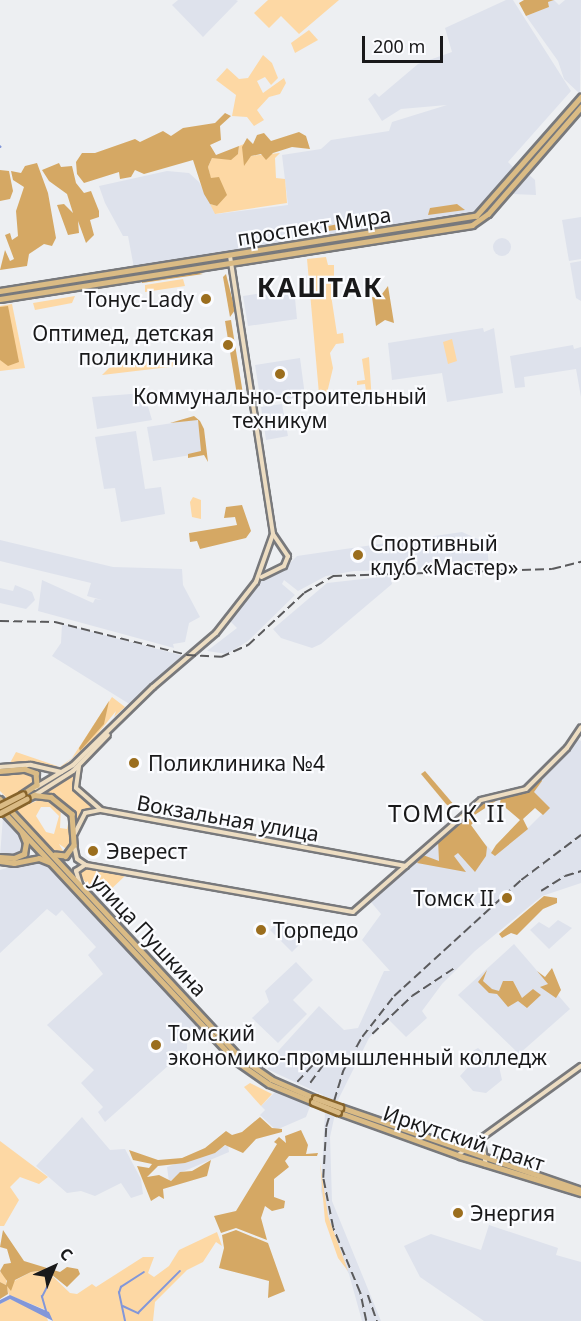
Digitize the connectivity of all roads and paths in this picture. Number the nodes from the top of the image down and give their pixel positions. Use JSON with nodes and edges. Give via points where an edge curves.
{"nodes":[{"id":1,"x":581,"y":97,"type":"edge"},
{"id":2,"x":581,"y":107,"type":"edge"},
{"id":3,"x":523,"y":164,"type":"junction"},
{"id":4,"x":528,"y":168,"type":"junction"},
{"id":5,"x":513,"y":176,"type":"junction"},
{"id":6,"x":518,"y":180,"type":"junction"},
{"id":7,"x":432,"y":224,"type":"junction"},
{"id":8,"x":433,"y":231,"type":"junction"},
{"id":9,"x":373,"y":233,"type":"junction"},
{"id":10,"x":374,"y":240,"type":"junction"},
{"id":11,"x":309,"y":243,"type":"junction"},
{"id":12,"x":280,"y":248,"type":"junction"},
{"id":13,"x":310,"y":250,"type":"junction"},
{"id":14,"x":281,"y":255,"type":"junction"},
{"id":15,"x":230,"y":256,"type":"junction"},
{"id":16,"x":231,"y":263,"type":"junction"},
{"id":17,"x":136,"y":271,"type":"junction"},
{"id":18,"x":137,"y":278,"type":"junction"},
{"id":19,"x":74,"y":280,"type":"junction"},
{"id":20,"x":75,"y":288,"type":"junction"},
{"id":21,"x":0,"y":291,"type":"edge"},
{"id":22,"x":0,"y":299,"type":"edge"},
{"id":23,"x":273,"y":534,"type":"junction"},
{"id":24,"x":283,"y":549,"type":"junction"},
{"id":25,"x":269,"y":551,"type":"junction"},
{"id":26,"x":267,"y":561,"type":"junction"},
{"id":27,"x":278,"y":568,"type":"junction"},
{"id":28,"x":256,"y":582,"type":"junction"},
{"id":29,"x":132,"y":708,"type":"junction"},
{"id":30,"x":581,"y":727,"type":"edge"},
{"id":31,"x":79,"y":765,"type":"junction"},
{"id":32,"x":0,"y":769,"type":"edge"},
{"id":33,"x":65,"y":771,"type":"junction"},
{"id":34,"x":34,"y":792,"type":"junction"},
{"id":35,"x":24,"y":797,"type":"junction"},
{"id":36,"x":0,"y":799,"type":"edge"},
{"id":37,"x":0,"y":807,"type":"edge"},
{"id":38,"x":101,"y":810,"type":"junction"},
{"id":39,"x":0,"y":813,"type":"edge"},
{"id":40,"x":17,"y":826,"type":"junction"},
{"id":41,"x":75,"y":833,"type":"junction"},
{"id":42,"x":74,"y":845,"type":"junction"},
{"id":43,"x":52,"y":854,"type":"junction"},
{"id":44,"x":0,"y":859,"type":"edge"},
{"id":45,"x":393,"y":864,"type":"junction"},
{"id":46,"x":86,"y":865,"type":"junction"},
{"id":47,"x":407,"y":866,"type":"junction"},
{"id":48,"x":59,"y":869,"type":"junction"},
{"id":49,"x":397,"y":876,"type":"junction"},
{"id":50,"x":80,"y":884,"type":"junction"},
{"id":51,"x":581,"y":1066,"type":"edge"},
{"id":52,"x":314,"y":1100,"type":"junction"},
{"id":53,"x":339,"y":1110,"type":"junction"},
{"id":54,"x":482,"y":1140,"type":"junction"},
{"id":55,"x":464,"y":1152,"type":"junction"},
{"id":56,"x":458,"y":1156,"type":"junction"},
{"id":57,"x":484,"y":1158,"type":"junction"},
{"id":58,"x":486,"y":1165,"type":"junction"},
{"id":59,"x":581,"y":1192,"type":"edge"}],
"edges":[{"from":1,"to":3,"type":"main road","name":"проспект Мира"},
{"from":2,"to":4,"type":"main road","name":"проспект Мира"},
{"from":3,"to":4,"type":"main road"},
{"from":3,"to":5,"type":"main road","name":"проспект Мира"},
{"from":4,"to":6,"type":"main road","name":"проспект Мира"},
{"from":5,"to":6,"type":"main road"},
{"from":5,"to":7,"type":"main road","name":"проспект Мира","via":[[477,216]]},
{"from":6,"to":8,"type":"main road","name":"проспект Мира","via":[[478,222]]},
{"from":7,"to":8,"type":"main road"},
{"from":7,"to":9,"type":"main road","name":"проспект Мира"},
{"from":8,"to":10,"type":"main road","name":"проспект Мира"},
{"from":9,"to":10,"type":"main road"},
{"from":9,"to":11,"type":"main road","name":"проспект Мира"},
{"from":10,"to":13,"type":"main road","name":"проспект Мира"},
{"from":11,"to":12,"type":"main road","name":"проспект Мира"},
{"from":11,"to":13,"type":"main road"},
{"from":12,"to":14,"type":"main road"},
{"from":12,"to":15,"type":"main road","name":"проспект Мира"},
{"from":13,"to":14,"type":"main road","name":"проспект Мира"},
{"from":14,"to":16,"type":"main road","name":"проспект Мира"},
{"from":15,"to":16,"type":"main road"},
{"from":15,"to":17,"type":"main road","name":"проспект Мира"},
{"from":16,"to":18,"type":"main road","name":"проспект Мира"},
{"from":16,"to":23,"type":"main road"},
{"from":17,"to":18,"type":"main road"},
{"from":17,"to":19,"type":"main road","name":"проспект Мира"},
{"from":18,"to":20,"type":"main road","name":"проспект Мира"},
{"from":19,"to":20,"type":"main road"},
{"from":19,"to":21,"type":"main road","name":"проспект Мира"},
{"from":20,"to":22,"type":"main road","name":"проспект Мира"},
{"from":23,"to":24,"type":"main road"},
{"from":23,"to":25,"type":"main road"},
{"from":24,"to":25,"type":"main road"},
{"from":24,"to":27,"type":"main road","via":[[287,562]]},
{"from":25,"to":26,"type":"main road"},
{"from":26,"to":27,"type":"main road"},
{"from":26,"to":28,"type":"main road"},
{"from":27,"to":28,"type":"main road"},
{"from":28,"to":29,"type":"main road","via":[[205,645]]},
{"from":29,"to":31,"type":"main road"},
{"from":29,"to":33,"type":"main road"},
{"from":30,"to":47,"type":"main road","via":[[567,748],[526,789],[481,800]]},
{"from":31,"to":34,"type":"main road"},
{"from":31,"to":38,"type":"main road","via":[[76,788]]},
{"from":32,"to":33,"type":"main road","via":[[31,765]]},
{"from":32,"to":34,"type":"main road","via":[[33,770],[39,779]]},
{"from":33,"to":34,"type":"main road"},
{"from":34,"to":35,"type":"main road"},
{"from":34,"to":41,"type":"main road","via":[[66,806],[74,820]]},
{"from":35,"to":37,"type":"main road","bridge":true},
{"from":35,"to":39,"type":"main road","bridge":true},
{"from":36,"to":43,"type":"main road","name":"улица Пушкина"},
{"from":37,"to":40,"type":"main road","name":"улица Пушкина"},
{"from":38,"to":41,"type":"main road","via":[[85,813]]},
{"from":38,"to":45,"type":"main road","name":"Вокзальная улица"},
{"from":40,"to":44,"type":"main road","via":[[25,840],[25,852],[18,858]]},
{"from":40,"to":48,"type":"main road","name":"улица Пушкина"},
{"from":41,"to":42,"type":"main road"},
{"from":42,"to":43,"type":"main road","via":[[66,856]]},
{"from":42,"to":46,"type":"main road","via":[[77,859]]},
{"from":43,"to":50,"type":"main road","name":"улица Пушкина"},
{"from":44,"to":48,"type":"main road","via":[[14,863],[39,858]]},
{"from":45,"to":47,"type":"main road","name":"Вокзальная улица"},
{"from":45,"to":49,"type":"main road"},
{"from":46,"to":49,"type":"main road","via":[[353,912]]},
{"from":46,"to":50,"type":"main road","via":[[76,871]]},
{"from":47,"to":49,"type":"main road"},
{"from":48,"to":52,"type":"main road","name":"улица Пушкина","via":[[236,1061],[269,1084]]},
{"from":50,"to":52,"type":"main road","name":"улица Пушкина","via":[[248,1064]]},
{"from":51,"to":54,"type":"main road"},
{"from":52,"to":53,"type":"main road","bridge":true},
{"from":53,"to":55,"type":"main road","name":"Иркутский тракт"},
{"from":53,"to":56,"type":"main road","name":"Иркутский тракт"},
{"from":54,"to":55,"type":"main road"},
{"from":54,"to":57,"type":"main road"},
{"from":55,"to":56,"type":"main road"},
{"from":55,"to":57,"type":"main road","name":"Иркутский тракт"},
{"from":56,"to":58,"type":"main road","name":"Иркутский тракт"},
{"from":57,"to":58,"type":"main road"},
{"from":57,"to":59,"type":"main road","name":"Иркутский тракт"},
{"from":58,"to":59,"type":"main road","name":"Иркутский тракт"}]}
